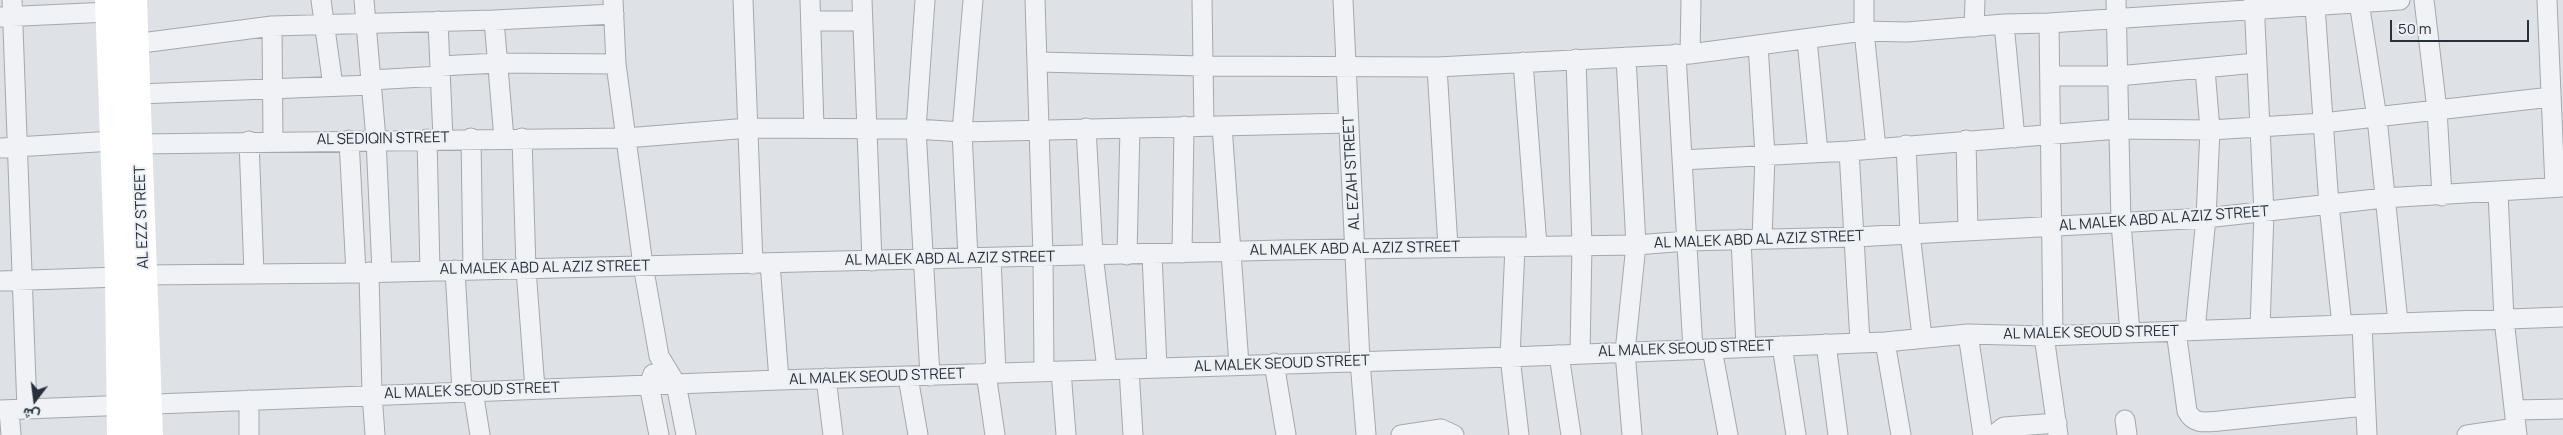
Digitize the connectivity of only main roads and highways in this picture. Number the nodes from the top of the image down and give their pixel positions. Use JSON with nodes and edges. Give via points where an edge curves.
{"nodes":[{"id":1,"x":133,"y":0,"type":"edge"},
{"id":2,"x":109,"y":6,"type":"edge"},
{"id":3,"x":126,"y":142,"type":"junction"},
{"id":4,"x":132,"y":276,"type":"junction"},
{"id":5,"x":121,"y":435,"type":"edge"},
{"id":6,"x":149,"y":435,"type":"edge"}],
"edges":[{"from":1,"to":3,"type":"main road","name":"AL EZZ STREET","via":[[138,94]]},
{"from":2,"to":3,"type":"main road","name":"AL EZZ STREET"},
{"from":3,"to":4,"type":"main road","name":"AL EZZ STREET"},
{"from":4,"to":5,"type":"main road","name":"AL EZZ STREET","via":[[120,406]]},
{"from":4,"to":6,"type":"main road","name":"AL EZZ STREET","via":[[149,404]]}]}
